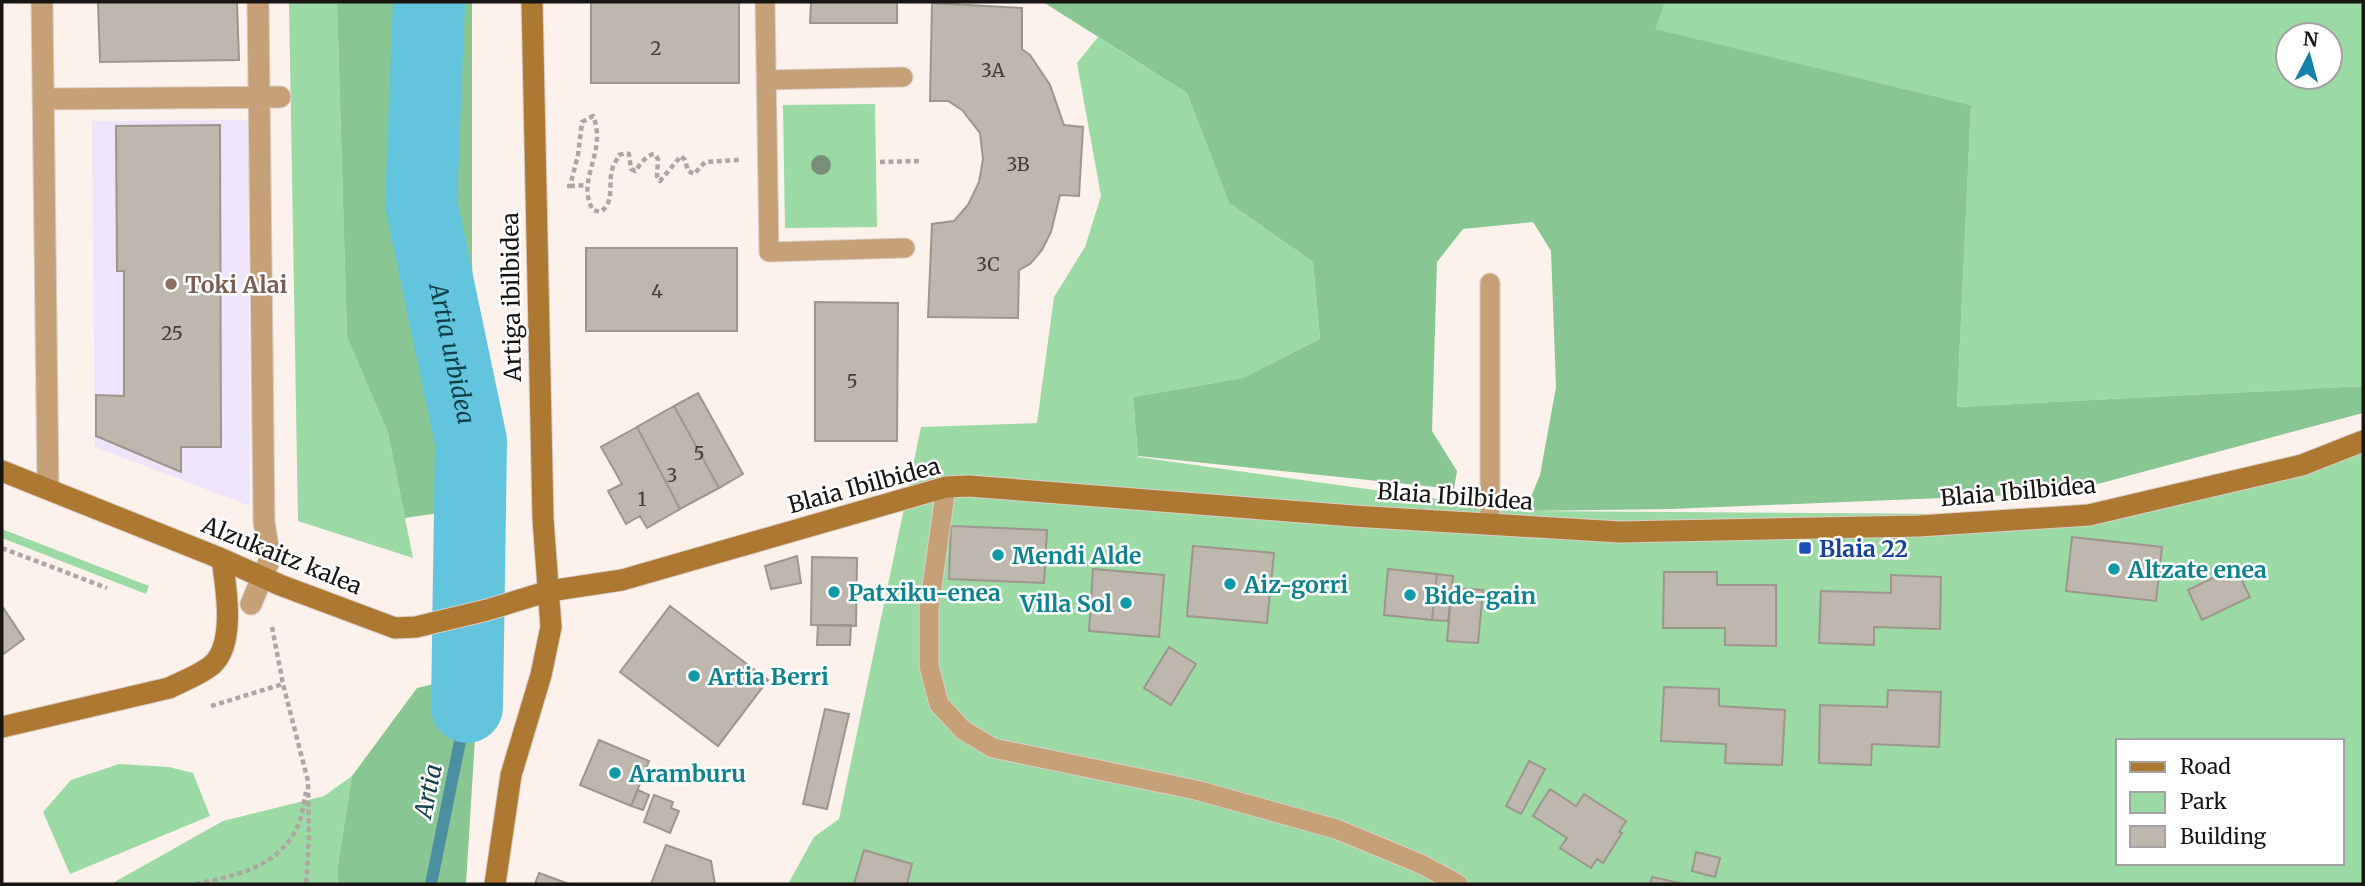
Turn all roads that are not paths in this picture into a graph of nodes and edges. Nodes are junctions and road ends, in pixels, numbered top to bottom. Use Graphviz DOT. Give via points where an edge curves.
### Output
graph roads {
  1 [pos="42,2"];
  2 [pos="258,2"];
  3 [pos="531,2"];
  4 [pos="765,2"];
  5 [pos="903,77"];
  6 [pos="766,80"];
  7 [pos="269,97"];
  8 [pos="43,99"];
  9 [pos="905,248"];
  10 [pos="1490,282"];
  11 [pos="2363,441"];
  12 [pos="2,471"];
  13 [pos="946,487"];
  14 [pos="48,488"];
  15 [pos="1490,525"];
  16 [pos="222,559"];
  17 [pos="263,578"];
  18 [pos="549,592"];
  19 [pos="251,604"];
  20 [pos="2,727"];
  21 [pos="495,884"];
  22 [pos="1458,884"];
  1 -- 8 [label="street"];
  2 -- 7 [label="street"];
  3 -- 18 [label="street, Artiga ibilbidea" via="542,519"];
  4 -- 6 [label="lane"];
  5 -- 6 [label="lane"];
  6 -- 9 [label="lane" via="769,252"];
  7 -- 8 [label="street"];
  7 -- 17 [label="street" via="264,522 270,559"];
  8 -- 14 [label="street"];
  10 -- 15 [label="lane"];
  11 -- 15 [label="street, Blaia Ibilbidea" via="2302,465 2089,515 1919,526 1620,532"];
  12 -- 14 [label="street, Alzukaitz kalea"];
  13 -- 15 [label="street, Blaia Ibilbidea"];
  13 -- 18 [label="street, Blaia Ibilbidea" via="622,580"];
  13 -- 22 [label="lane" via="929,608 929,666 939,704 963,730 993,748 1196,790 1336,829"];
  14 -- 16 [label="street, Alzukaitz kalea"];
  16 -- 17 [label="street, Alzukaitz kalea"];
  16 -- 20 [label="street" via="228,605 225,641 214,663 169,688"];
  17 -- 18 [label="street, Alzukaitz kalea" via="395,628 416,627"];
  17 -- 19 [label="street"];
  18 -- 21 [label="street, Artiga ibilbidea" via="551,627 511,775"];
}
